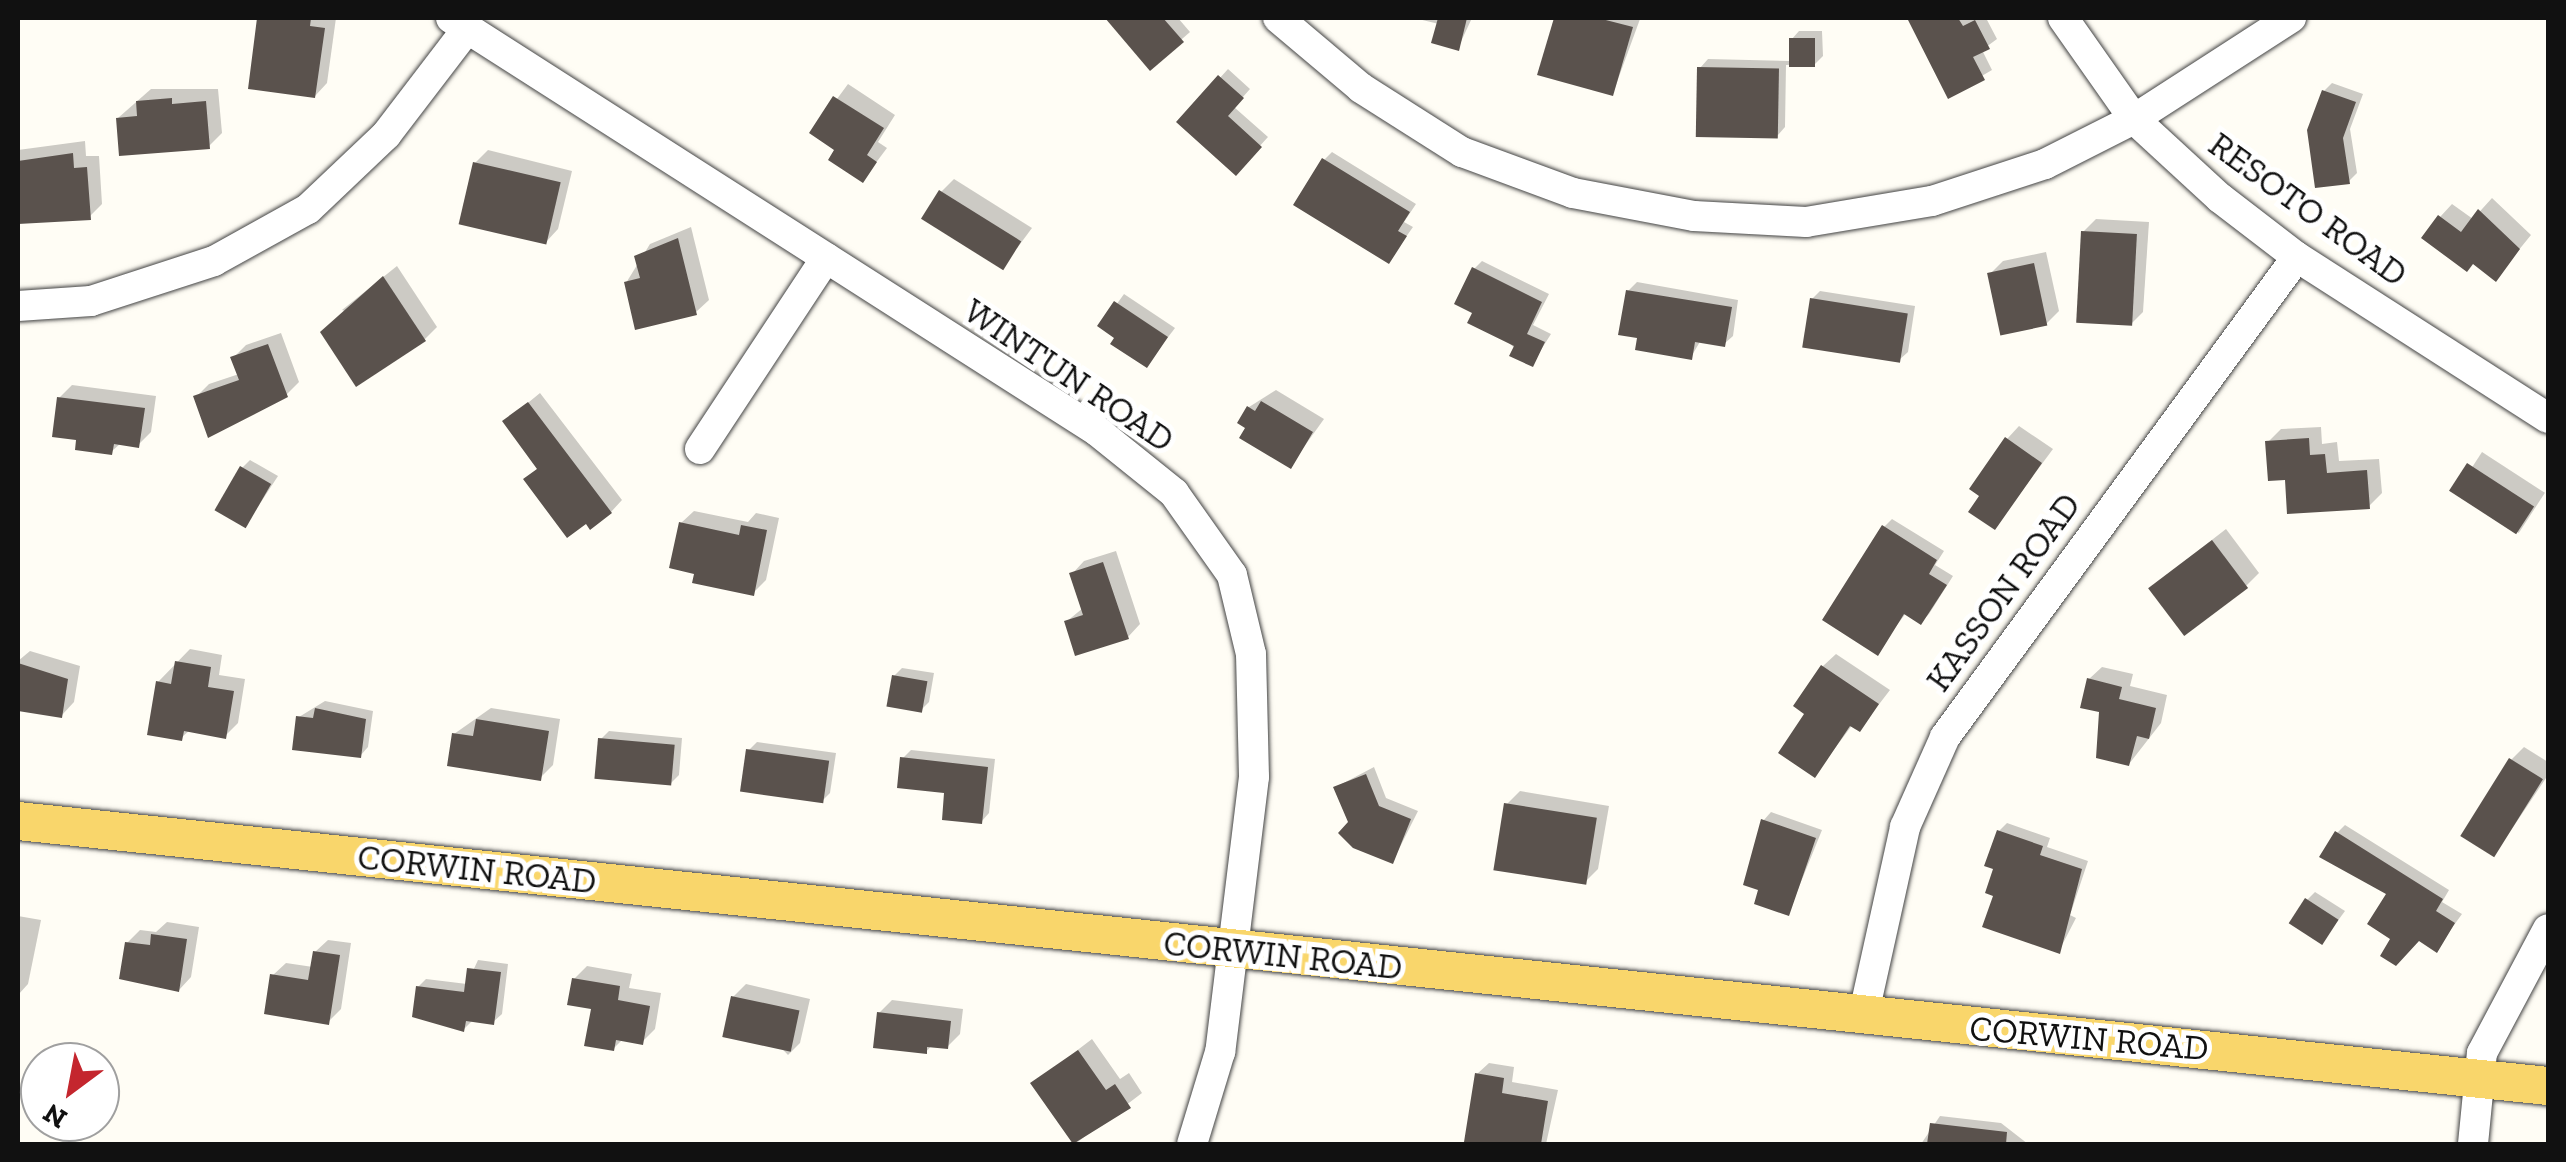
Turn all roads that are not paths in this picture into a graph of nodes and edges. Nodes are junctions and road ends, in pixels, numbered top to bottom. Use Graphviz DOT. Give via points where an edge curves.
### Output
graph roads {
  1 [pos="1278,18"];
  2 [pos="2063,18"];
  3 [pos="2291,18"];
  4 [pos="459,23"];
  5 [pos="2134,120"];
  6 [pos="2297,256"];
  7 [pos="826,258"];
  8 [pos="18,306"];
  9 [pos="2548,418"];
  10 [pos="700,449"];
  11 [pos="18,821"];
  12 [pos="2548,929"];
  13 [pos="1236,950"];
  14 [pos="1864,1017"];
  15 [pos="2480,1077"];
  16 [pos="2548,1086"];
  17 [pos="1192,1144"];
  18 [pos="2473,1144"];
  1 -- 5 [label="street" via="1361,88 1462,152 1573,193 1694,216 1806,222 1932,201 2046,164"];
  2 -- 5 [label="street, RESOTO ROAD"];
  3 -- 5 [label="street"];
  4 -- 7 [label="street, WINTUN ROAD"];
  4 -- 8 [label="street" via="386,135 308,208 214,261 91,301"];
  5 -- 6 [label="street, RESOTO ROAD"];
  6 -- 9 [label="street, RESOTO ROAD"];
  6 -- 14 [label="street, KASSON ROAD" via="1945,737 1905,828"];
  7 -- 10 [label="street"];
  7 -- 13 [label="street, WINTUN ROAD" via="1096,431 1174,493 1232,575 1251,654 1254,777"];
  11 -- 13 [label="main road, CORWIN ROAD"];
  12 -- 15 [label="street" via="2498,1013"];
  13 -- 14 [label="main road, CORWIN ROAD"];
  13 -- 17 [label="street, WINTUN ROAD" via="1212,1093"];
  14 -- 15 [label="main road, CORWIN ROAD"];
  15 -- 16 [label="main road, CORWIN ROAD"];
  15 -- 18 [label="street"];
}
